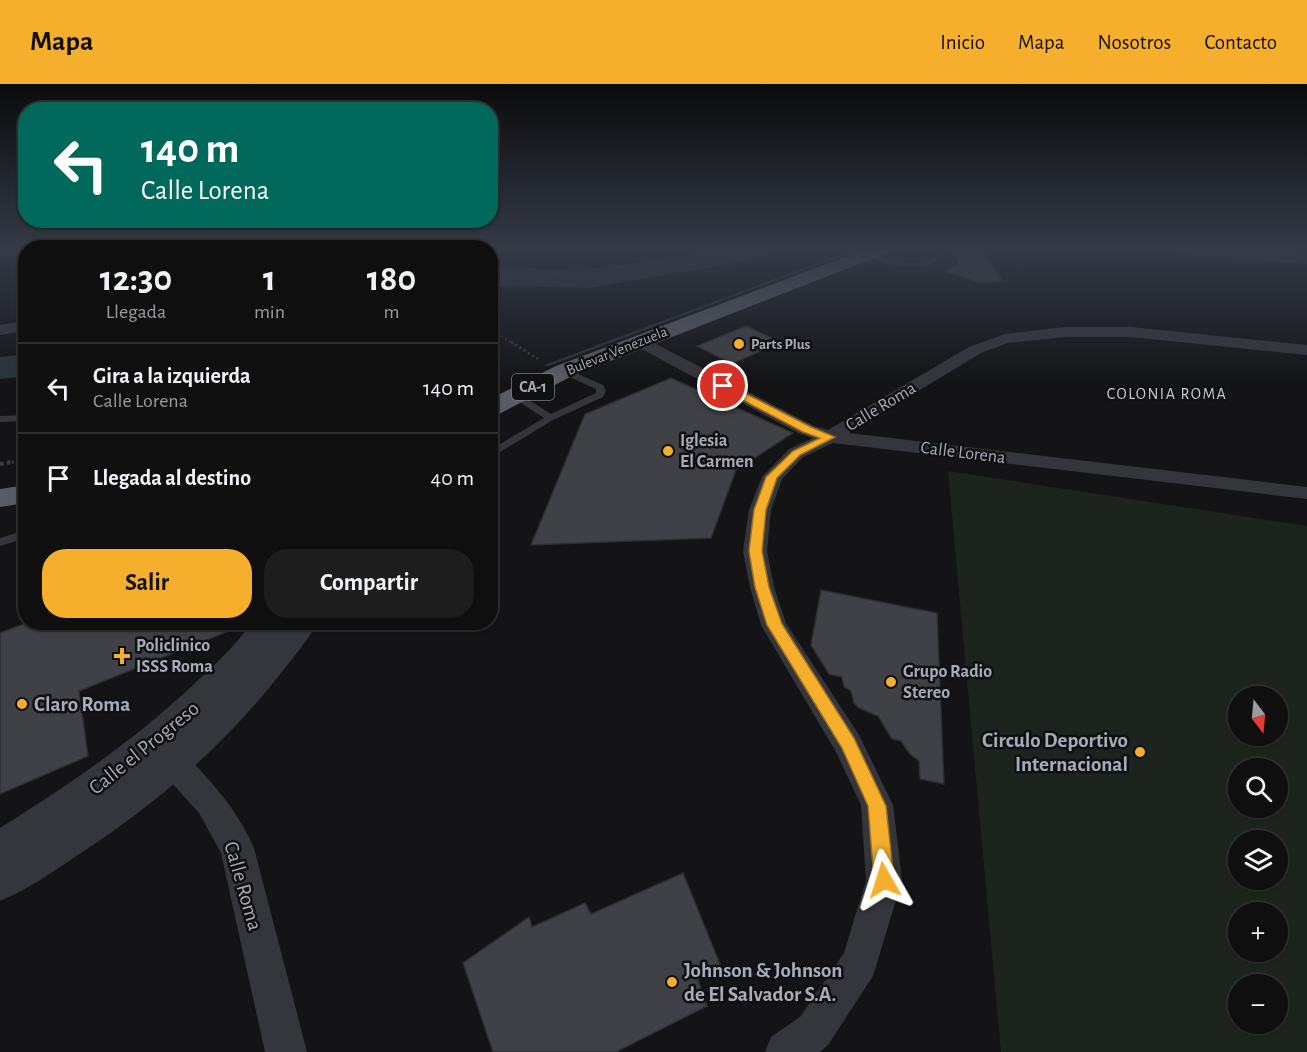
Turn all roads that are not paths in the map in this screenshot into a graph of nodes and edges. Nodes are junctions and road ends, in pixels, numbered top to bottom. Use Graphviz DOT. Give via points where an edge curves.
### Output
graph roads {
  1 [pos="752,294"];
  2 [pos="759,294"];
  3 [pos="18,328"];
  4 [pos="0,330"];
  5 [pos="640,342"];
  6 [pos="1307,350"];
  7 [pos="556,368"];
  8 [pos="498,384"];
  9 [pos="516,396"];
  10 [pos="498,405"];
  11 [pos="18,418"];
  12 [pos="550,418"];
  13 [pos="0,419"];
  14 [pos="830,437"];
  15 [pos="498,450"];
  16 [pos="1307,493"];
  17 [pos="18,495"];
  18 [pos="0,498"];
  19 [pos="18,512"];
  20 [pos="0,514"];
  21 [pos="18,536"];
  22 [pos="0,542"];
  23 [pos="288,630"];
  24 [pos="271,640"];
  25 [pos="164,753"];
  26 [pos="0,852"];
  27 [pos="0,879"];
  28 [pos="286,1052"];
  29 [pos="786,1052"];
  1 -- 7 [label="highway, Bulevar Venezuela / CA-1"];
  2 -- 5 [label="highway, Bulevar Venezuela / CA-1"];
  3 -- 4 [label="street"];
  5 -- 7 [label="highway, Bulevar Venezuela / CA-1"];
  5 -- 14 [label="street, Calle Lorena" via="807,430"];
  6 -- 14 [label="street, Calle Roma" via="1131,332 1065,332 1005,339 975,350"];
  7 -- 8 [label="highway, Bulevar Venezuela / CA-1"];
  7 -- 9 [label="highway, Bulevar Venezuela / CA-1"];
  7 -- 12 [label="lane" via="602,391"];
  9 -- 10 [label="highway, Bulevar Venezuela / CA-1"];
  9 -- 12 [label="lane"];
  11 -- 13 [label="lane"];
  12 -- 15 [label="lane"];
  14 -- 16 [label="street, Calle Lorena"];
  14 -- 29 [label="street, Calle Roma" via="796,453 772,477 760,510 755,551 774,625 848,744 877,806 884,880 860,963 814,1031"];
  17 -- 18 [label="highway"];
  19 -- 20 [label="highway"];
  21 -- 22 [label="lane"];
  23 -- 24 [label="street, Calle el Progreso"];
  24 -- 25 [label="street, Calle el Progreso" via="214,724"];
  25 -- 26 [label="street, Calle el Progreso"];
  25 -- 27 [label="street, Calle el Progreso" via="105,813"];
  25 -- 28 [label="street, Calle Roma" via="210,802 237,848"];
}
